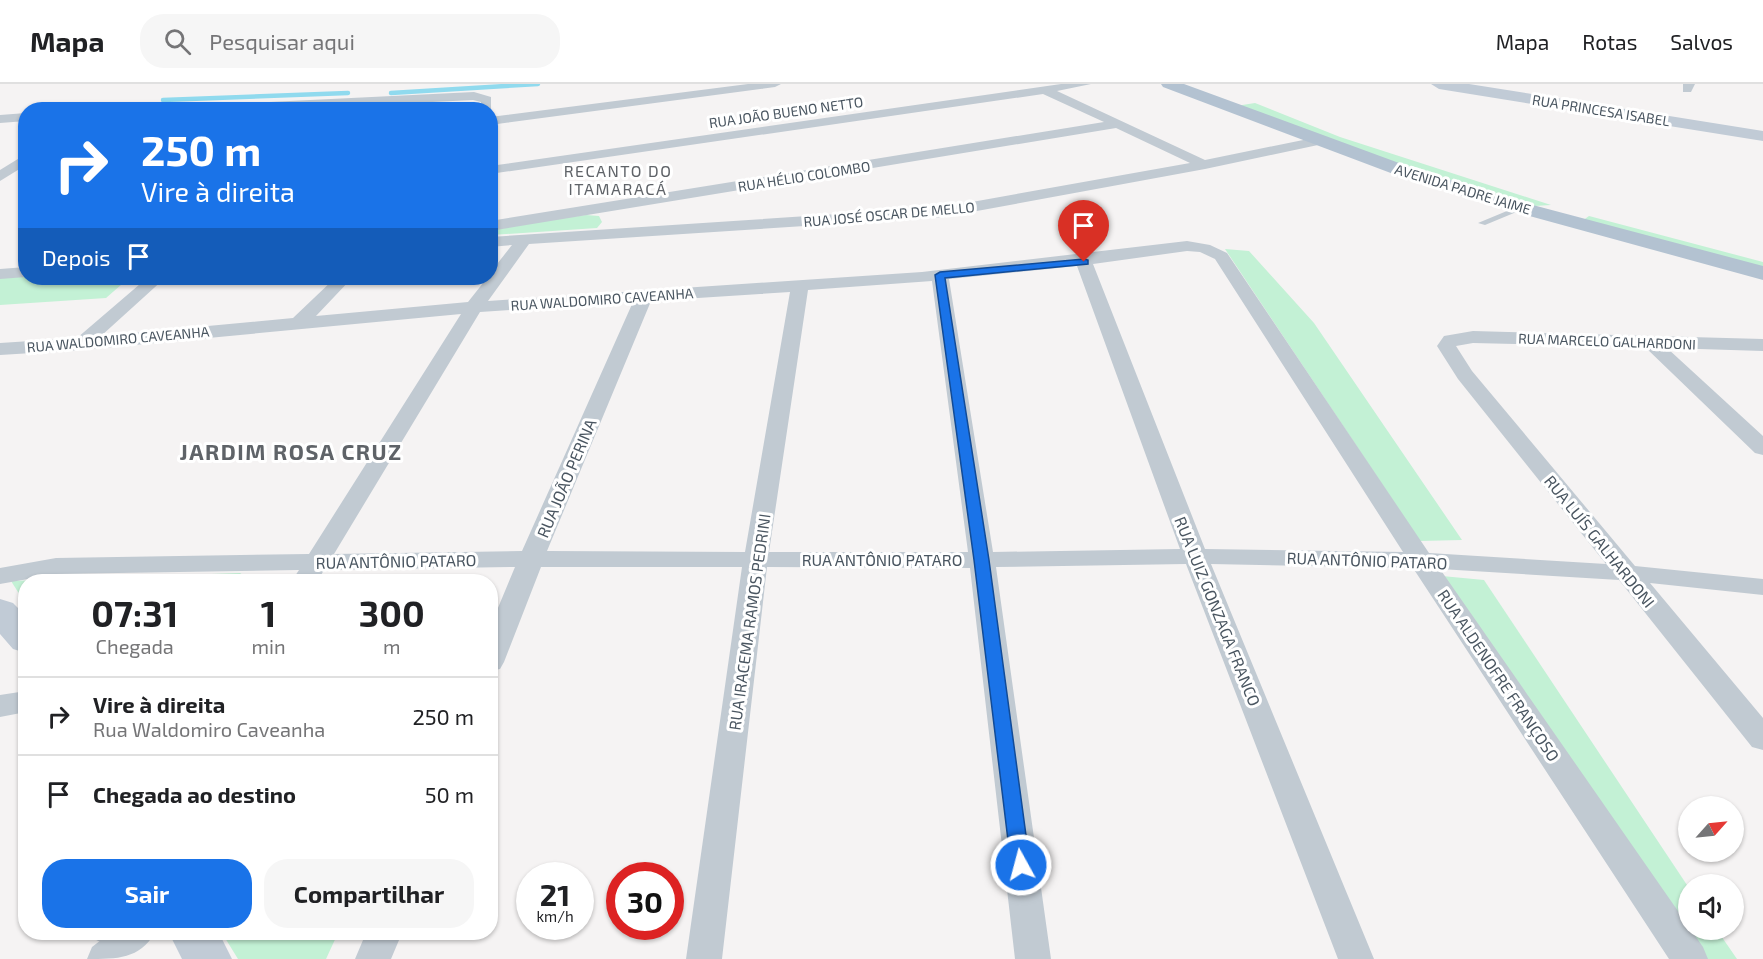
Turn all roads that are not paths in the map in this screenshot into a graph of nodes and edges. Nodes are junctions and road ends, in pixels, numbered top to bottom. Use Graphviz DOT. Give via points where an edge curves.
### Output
graph roads {
  1 [pos="775,84"];
  2 [pos="1085,84"];
  3 [pos="1169,84"];
  4 [pos="1217,84"];
  5 [pos="1439,84"];
  6 [pos="368,88"];
  7 [pos="1045,90"];
  8 [pos="359,102"];
  9 [pos="404,102"];
  10 [pos="488,102"];
  11 [pos="1263,102"];
  12 [pos="1228,106"];
  13 [pos="18,118"];
  14 [pos="0,119"];
  15 [pos="498,120"];
  16 [pos="1116,124"];
  17 [pos="1763,136"];
  18 [pos="1318,141"];
  19 [pos="18,164"];
  20 [pos="1205,165"];
  21 [pos="498,169"];
  22 [pos="0,177"];
  23 [pos="611,207"];
  24 [pos="1522,208"];
  25 [pos="1586,208"];
  26 [pos="1565,219"];
  27 [pos="1482,223"];
  28 [pos="498,225"];
  29 [pos="627,233"];
  30 [pos="525,239"];
  31 [pos="498,241"];
  32 [pos="1204,248"];
  33 [pos="1763,255"];
  34 [pos="1084,262"];
  35 [pos="18,273"];
  36 [pos="1763,273"];
  37 [pos="0,274"];
  38 [pos="498,275"];
  39 [pos="940,275"];
  40 [pos="149,285"];
  41 [pos="337,285"];
  42 [pos="490,285"];
  43 [pos="800,285"];
  44 [pos="644,296"];
  45 [pos="474,307"];
  46 [pos="298,324"];
  47 [pos="1451,340"];
  48 [pos="1650,342"];
  49 [pos="81,344"];
  50 [pos="1763,345"];
  51 [pos="0,349"];
  52 [pos="1763,448"];
  53 [pos="1195,556"];
  54 [pos="756,558"];
  55 [pos="531,559"];
  56 [pos="982,560"];
  57 [pos="1421,560"];
  58 [pos="311,572"];
  59 [pos="1627,573"];
  60 [pos="0,576"];
  61 [pos="1763,587"];
  62 [pos="0,611"];
  63 [pos="18,631"];
  64 [pos="498,642"];
  65 [pos="18,702"];
  66 [pos="0,706"];
  67 [pos="1763,739"];
  68 [pos="198,940"];
  69 [pos="381,940"];
  70 [pos="207,959"];
  71 [pos="373,959"];
  72 [pos="704,959"];
  73 [pos="1033,959"];
  74 [pos="1356,959"];
  75 [pos="1690,959"];
  1 -- 15 [label="street"];
  2 -- 7 [label="street, RUA JOÃO BUENO NETTO"];
  3 -- 12 [label="main road, AVENIDA PADRE JAIME"];
  4 -- 11 [label="main road, AVENIDA PADRE JAIME"];
  5 -- 17 [label="street, RUA PRINCESA ISABEL"];
  6 -- 8 [label="street"];
  7 -- 16 [label="street"];
  7 -- 21 [label="street, RUA JOÃO BUENO NETTO"];
  9 -- 10 [label="street" via="482,97"];
  11 -- 12 [label="main road"];
  11 -- 25 [label="main road, AVENIDA PADRE JAIME" via="1443,167"];
  12 -- 18 [label="main road, AVENIDA PADRE JAIME"];
  13 -- 14 [label="street"];
  16 -- 20 [label="street"];
  16 -- 23 [label="street, RUA HÉLIO COLOMBO"];
  18 -- 20 [label="street, RUA JOSÉ OSCAR DE MELLO"];
  18 -- 24 [label="main road, AVENIDA PADRE JAIME"];
  19 -- 22 [label="street"];
  20 -- 29 [label="street, RUA JOSÉ OSCAR DE MELLO" via="944,212"];
  23 -- 28 [label="street, RUA HÉLIO COLOMBO"];
  23 -- 29 [label="street"];
  24 -- 26 [label="main road, AVENIDA PADRE JAIME"];
  24 -- 27 [label="lane"];
  25 -- 26 [label="main road" via="1581,215"];
  25 -- 33 [label="main road, AVENIDA PADRE JAIME"];
  26 -- 36 [label="main road, AVENIDA PADRE JAIME"];
  29 -- 30 [label="street, RUA JOSÉ OSCAR DE MELLO"];
  30 -- 31 [label="street, RUA JOSÉ OSCAR DE MELLO"];
  30 -- 38 [label="street"];
  32 -- 34 [label="street, RUA WALDOMIRO CAVEANHA" via="1187,246"];
  32 -- 57 [label="street, RUA ALDENOFRE FRANÇOSO" via="1221,256"];
  34 -- 39 [label="street, RUA WALDOMIRO CAVEANHA"];
  34 -- 53 [label="street, RUA LUIZ GONZAGA FRANCO"];
  35 -- 37 [label="street"];
  39 -- 43 [label="street, RUA WALDOMIRO CAVEANHA"];
  39 -- 56 [label="street"];
  40 -- 49 [label="street"];
  41 -- 46 [label="street"];
  42 -- 45 [label="street"];
  43 -- 44 [label="street, RUA WALDOMIRO CAVEANHA"];
  43 -- 54 [label="street, RUA IRACEMA RAMOS PEDRINI"];
  44 -- 45 [label="street, RUA WALDOMIRO CAVEANHA"];
  44 -- 55 [label="street, RUA JOÃO PERINA"];
  45 -- 46 [label="street, RUA WALDOMIRO CAVEANHA"];
  45 -- 58 [label="street"];
  46 -- 49 [label="street, RUA WALDOMIRO CAVEANHA"];
  47 -- 48 [label="street, RUA MARCELO GALHARDONI" via="1473,337"];
  47 -- 59 [label="street, RUA LUÍS GALHARDONI" via="1446,346 1465,375"];
  48 -- 50 [label="street, RUA MARCELO GALHARDONI"];
  48 -- 52 [label="street"];
  49 -- 51 [label="street, RUA WALDOMIRO CAVEANHA"];
  53 -- 56 [label="street, RUA ANTÔNIO PATARO"];
  53 -- 57 [label="street, RUA ANTÔNIO PATARO"];
  53 -- 74 [label="street, RUA LUIZ GONZAGA FRANCO"];
  54 -- 55 [label="street, RUA ANTÔNIO PATARO"];
  54 -- 56 [label="street, RUA ANTÔNIO PATARO"];
  54 -- 72 [label="street, RUA IRACEMA RAMOS PEDRINI"];
  55 -- 58 [label="street, RUA ANTÔNIO PATARO"];
  55 -- 64 [label="street, RUA JOÃO PERINA"];
  56 -- 73 [label="street"];
  57 -- 59 [label="street, RUA ANTÔNIO PATARO"];
  57 -- 75 [label="street, RUA ALDENOFRE FRANÇOSO"];
  58 -- 60 [label="street, RUA ANTÔNIO PATARO" via="56,566"];
  59 -- 61 [label="street, RUA ANTÔNIO PATARO"];
  59 -- 67 [label="street, RUA LUÍS GALHARDONI"];
  62 -- 63 [label="street"];
  65 -- 66 [label="street"];
  68 -- 70 [label="street"];
  69 -- 71 [label="street"];
}
